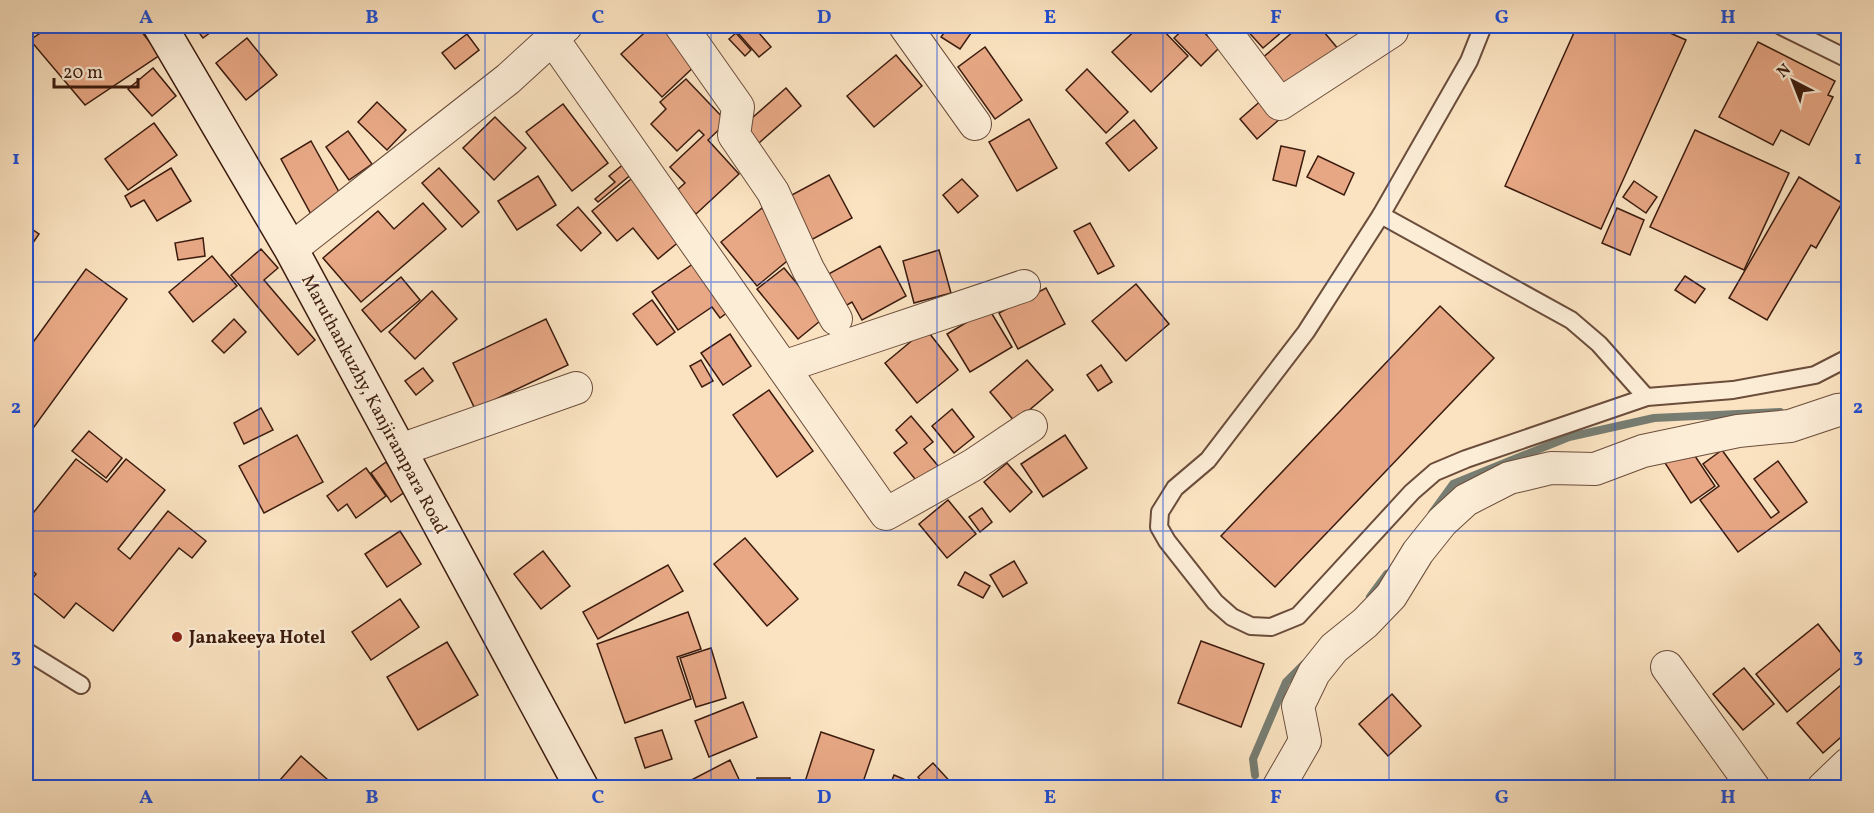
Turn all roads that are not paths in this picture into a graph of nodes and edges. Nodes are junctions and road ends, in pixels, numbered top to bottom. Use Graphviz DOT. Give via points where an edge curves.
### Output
graph roads {
  1 [pos="160,26"];
  2 [pos="681,26"];
  3 [pos="905,26"];
  4 [pos="1221,26"];
  5 [pos="1483,26"];
  6 [pos="1782,26"];
  7 [pos="1392,31"];
  8 [pos="559,32"];
  9 [pos="1848,59"];
  10 [pos="975,124"];
  11 [pos="1381,215"];
  12 [pos="291,249"];
  13 [pos="1024,286"];
  14 [pos="836,319"];
  15 [pos="1848,358"];
  16 [pos="783,367"];
  17 [pos="576,388"];
  18 [pos="1646,397"];
  19 [pos="1848,409"];
  20 [pos="1031,426"];
  21 [pos="400,450"];
  22 [pos="26,651"];
  23 [pos="1667,667"];
  24 [pos="81,685"];
  25 [pos="1848,764"];
  26 [pos="582,788"];
  27 [pos="1278,788"];
  28 [pos="1754,788"];
  29 [pos="1823,788"];
  1 -- 12 [label="main road, Maruthankuzhy, Kanjirampara Road"];
  2 -- 14 [label="street" via="738,107 734,135 772,192"];
  3 -- 10 [label="street"];
  4 -- 7 [label="street" via="1280,104"];
  5 -- 11 [label="lane" via="1469,61"];
  6 -- 9 [label="lane"];
  8 -- 12 [label="street" via="508,79"];
  8 -- 16 [label="street"];
  11 -- 18 [label="lane" via="1571,320 1599,344"];
  11 -- 18 [label="lane" via="1306,332 1208,460 1175,488 1160,512 1159,527 1167,541 1215,602 1232,617 1251,626 1271,627 1298,616 1435,472"];
  12 -- 21 [label="main road, Maruthankuzhy, Kanjirampara Road"];
  13 -- 16 [label="street"];
  15 -- 18 [label="lane" via="1815,375 1733,390"];
  16 -- 20 [label="street" via="886,514 973,465"];
  17 -- 21 [label="street"];
  19 -- 27 [label="street" via="1790,426 1738,431 1643,451 1595,469 1551,468 1509,478 1466,500 1418,552 1391,596 1334,648 1314,673 1298,706 1305,741"];
  21 -- 26 [label="main road, Maruthankuzhy, Kanjirampara Road"];
  22 -- 24 [label="lane"];
  23 -- 28 [label="street"];
  25 -- 29 [label="street"];
}
